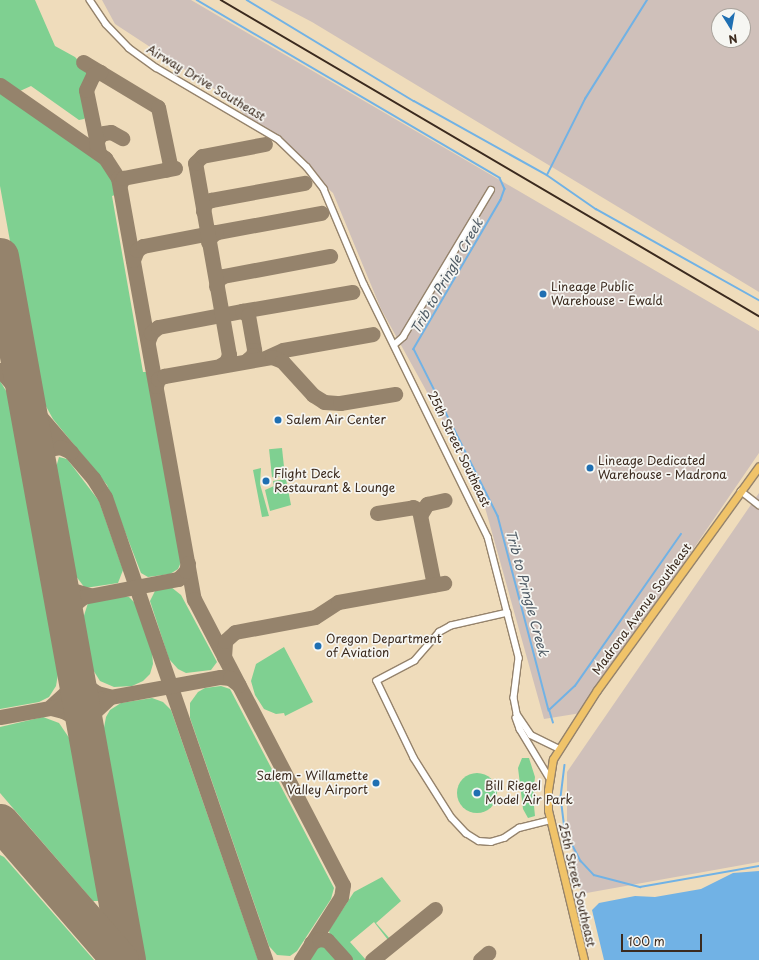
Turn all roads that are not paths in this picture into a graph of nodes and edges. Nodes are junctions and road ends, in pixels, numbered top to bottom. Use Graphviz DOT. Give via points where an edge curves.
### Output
graph roads {
  1 [pos="90,0"];
  2 [pos="301,161"];
  3 [pos="491,190"];
  4 [pos="395,344"];
  5 [pos="759,466"];
  6 [pos="741,491"];
  7 [pos="759,505"];
  8 [pos="508,613"];
  9 [pos="517,714"];
  10 [pos="558,748"];
  11 [pos="550,768"];
  12 [pos="549,777"];
  13 [pos="550,820"];
  14 [pos="584,960"];
  1 -- 2 [label="street, Airway Drive Southeast" via="117,36 143,59 269,133"];
  2 -- 4 [label="street, 25th Street Southeast" via="330,201 364,284"];
  3 -- 4 [label="street" via="404,337"];
  4 -- 8 [label="street, 25th Street Southeast" via="488,537"];
  5 -- 6 [label="main road, Madrona Avenue Southeast"];
  6 -- 7 [label="street"];
  6 -- 10 [label="main road, Madrona Avenue Southeast"];
  8 -- 9 [label="street, 25th Street Southeast" via="519,658 514,698"];
  8 -- 13 [label="street" via="451,626 440,632 415,661 377,681 414,758 452,818 466,833 479,841 491,842 504,838 519,828"];
  9 -- 10 [label="street, 25th Street Southeast" via="531,735"];
  9 -- 12 [label="street" via="518,726"];
  10 -- 11 [label="main road, Madrona Avenue Southeast"];
  11 -- 12 [label="main road, 25th Street Southeast"];
  12 -- 13 [label="main road, 25th Street Southeast"];
  13 -- 14 [label="main road, 25th Street Southeast"];
}
